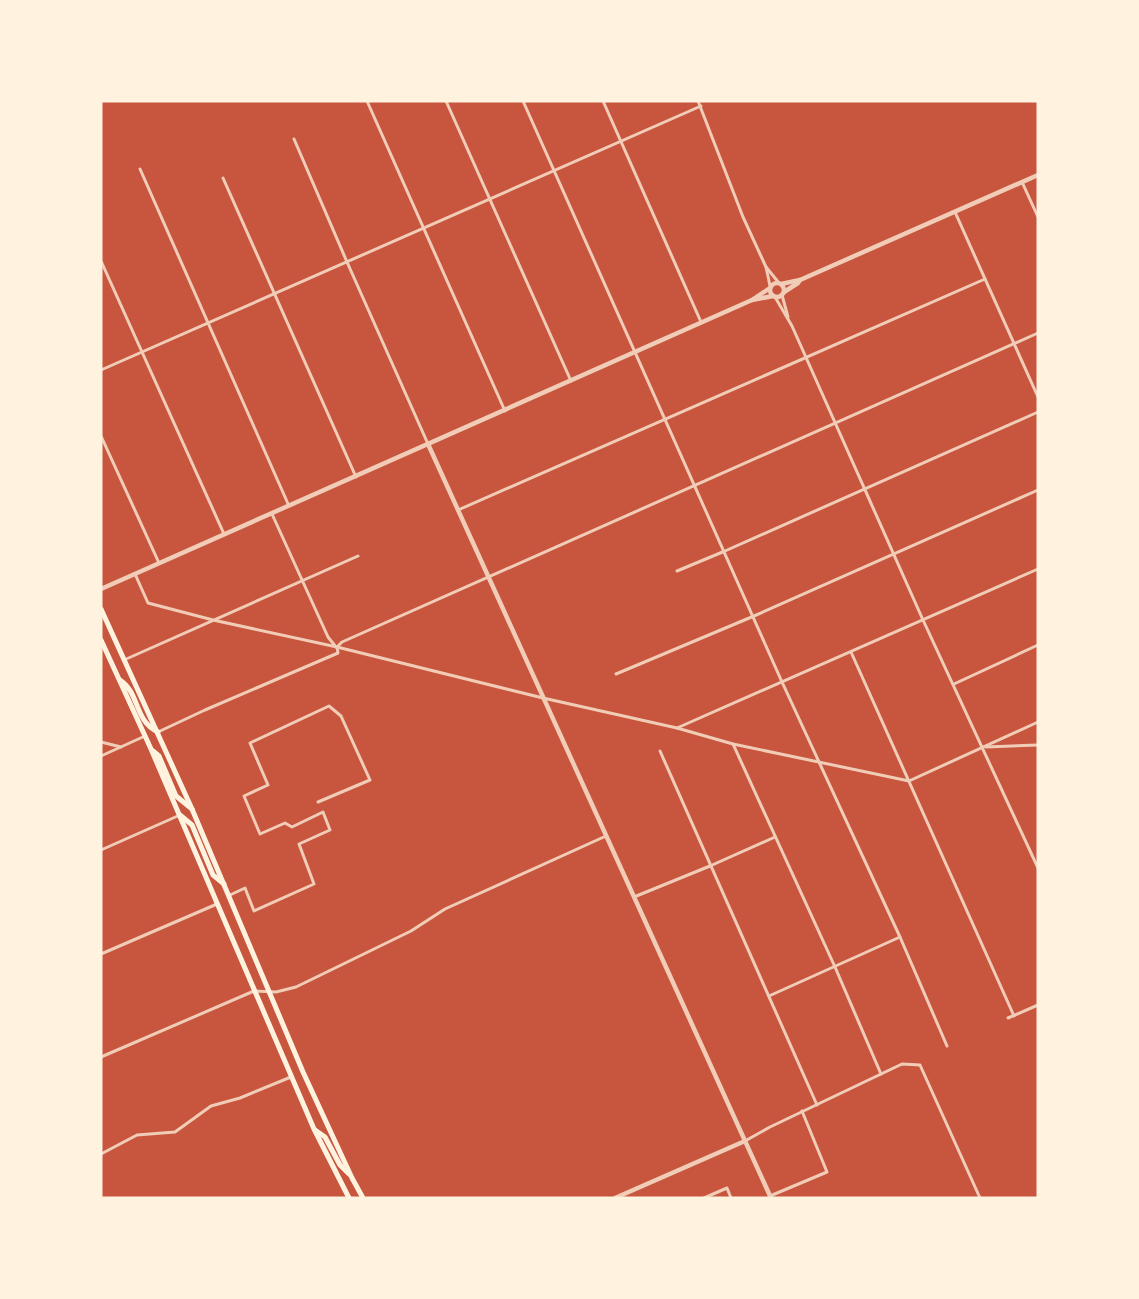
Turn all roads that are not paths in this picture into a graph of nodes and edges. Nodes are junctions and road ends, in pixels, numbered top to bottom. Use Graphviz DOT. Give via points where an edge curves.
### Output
graph roads {
  1 [pos="367,101"];
  2 [pos="446,101"];
  3 [pos="523,101"];
  4 [pos="603,101"];
  5 [pos="698,101"];
  6 [pos="700,106"];
  7 [pos="294,139"];
  8 [pos="621,141"];
  9 [pos="140,169"];
  10 [pos="554,172"];
  11 [pos="1038,175"];
  12 [pos="223,178"];
  13 [pos="1022,182"];
  14 [pos="489,199"];
  15 [pos="955,212"];
  16 [pos="1038,217"];
  17 [pos="425,228"];
  18 [pos="101,261"];
  19 [pos="346,262"];
  20 [pos="766,267"];
  21 [pos="985,278"];
  22 [pos="800,280"];
  23 [pos="780,283"];
  24 [pos="770,287"];
  25 [pos="783,293"];
  26 [pos="274,295"];
  27 [pos="774,297"];
  28 [pos="752,300"];
  29 [pos="788,317"];
  30 [pos="702,323"];
  31 [pos="208,324"];
  32 [pos="1038,334"];
  33 [pos="1014,344"];
  34 [pos="142,352"];
  35 [pos="635,354"];
  36 [pos="806,357"];
  37 [pos="101,370"];
  38 [pos="572,381"];
  39 [pos="1038,397"];
  40 [pos="505,411"];
  41 [pos="1038,412"];
  42 [pos="665,419"];
  43 [pos="836,423"];
  44 [pos="101,436"];
  45 [pos="428,444"];
  46 [pos="356,477"];
  47 [pos="694,486"];
  48 [pos="865,488"];
  49 [pos="1038,490"];
  50 [pos="289,506"];
  51 [pos="458,510"];
  52 [pos="272,514"];
  53 [pos="224,535"];
  54 [pos="725,551"];
  55 [pos="894,554"];
  56 [pos="358,556"];
  57 [pos="159,563"];
  58 [pos="1038,569"];
  59 [pos="677,571"];
  60 [pos="135,574"];
  61 [pos="488,577"];
  62 [pos="301,580"];
  63 [pos="101,588"];
  64 [pos="101,609"];
  65 [pos="754,616"];
  66 [pos="213,620"];
  67 [pos="923,620"];
  68 [pos="101,640"];
  69 [pos="1038,646"];
  70 [pos="337,647"];
  71 [pos="850,652"];
  72 [pos="124,660"];
  73 [pos="616,674"];
  74 [pos="120,680"];
  75 [pos="782,682"];
  76 [pos="954,684"];
  77 [pos="543,698"];
  78 [pos="1038,722"];
  79 [pos="677,728"];
  80 [pos="158,732"];
  81 [pos="145,736"];
  82 [pos="101,742"];
  83 [pos="733,744"];
  84 [pos="1038,745"];
  85 [pos="122,747"];
  86 [pos="983,747"];
  87 [pos="151,749"];
  88 [pos="660,751"];
  89 [pos="101,756"];
  90 [pos="820,763"];
  91 [pos="909,781"];
  92 [pos="318,802"];
  93 [pos="192,809"];
  94 [pos="180,815"];
  95 [pos="606,836"];
  96 [pos="775,837"];
  97 [pos="101,850"];
  98 [pos="710,866"];
  99 [pos="1038,868"];
  100 [pos="225,884"];
  101 [pos="230,895"];
  102 [pos="634,898"];
  103 [pos="217,904"];
  104 [pos="900,937"];
  105 [pos="101,954"];
  106 [pos="835,967"];
  107 [pos="254,991"];
  108 [pos="270,993"];
  109 [pos="769,996"];
  110 [pos="1038,1005"];
  111 [pos="1014,1016"];
  112 [pos="1008,1018"];
  113 [pos="947,1046"];
  114 [pos="101,1057"];
  115 [pos="881,1074"];
  116 [pos="291,1077"];
  117 [pos="817,1104"];
  118 [pos="802,1111"];
  119 [pos="314,1129"];
  120 [pos="745,1141"];
  121 [pos="101,1154"];
  122 [pos="352,1178"];
  123 [pos="771,1197"];
  124 [pos="348,1198"];
  125 [pos="363,1198"];
  126 [pos="615,1198"];
  127 [pos="704,1198"];
  128 [pos="732,1198"];
  129 [pos="980,1198"];
  1 -- 17 [label="street"];
  2 -- 14 [label="street"];
  3 -- 10 [label="street"];
  4 -- 8 [label="street"];
  5 -- 6 [label="street"];
  6 -- 8 [label="street"];
  6 -- 20 [label="street"];
  7 -- 19 [label="street"];
  8 -- 10 [label="street"];
  8 -- 30 [label="street"];
  9 -- 31 [label="street"];
  10 -- 14 [label="street"];
  10 -- 35 [label="street"];
  11 -- 13 [label="street"];
  12 -- 26 [label="street"];
  13 -- 15 [label="street"];
  13 -- 16 [label="street"];
  14 -- 17 [label="street"];
  14 -- 38 [label="street"];
  15 -- 21 [label="street"];
  15 -- 22 [label="street"];
  17 -- 19 [label="street"];
  17 -- 40 [label="street"];
  18 -- 34 [label="street"];
  19 -- 26 [label="street"];
  19 -- 45 [label="street"];
  20 -- 23 [label="street"];
  20 -- 24 [label="street"];
  21 -- 33 [label="street"];
  21 -- 36 [label="street"];
  22 -- 23 [label="street"];
  22 -- 25 [label="street"];
  23 -- 24 [label="street"];
  23 -- 25 [label="street"];
  24 -- 27 [label="street"];
  24 -- 28 [label="street"];
  25 -- 27 [label="street"];
  25 -- 29 [label="street"];
  26 -- 31 [label="street"];
  26 -- 46 [label="street"];
  27 -- 28 [label="street"];
  27 -- 29 [label="street"];
  28 -- 30 [label="street"];
  29 -- 36 [label="street"];
  30 -- 35 [label="street"];
  31 -- 34 [label="street"];
  31 -- 50 [label="street"];
  32 -- 33 [label="street"];
  33 -- 39 [label="street"];
  33 -- 43 [label="street"];
  34 -- 37 [label="street"];
  34 -- 53 [label="street"];
  35 -- 38 [label="street"];
  35 -- 42 [label="street"];
  36 -- 42 [label="street"];
  36 -- 43 [label="street"];
  38 -- 40 [label="street"];
  40 -- 45 [label="street"];
  41 -- 48 [label="street"];
  42 -- 47 [label="street"];
  42 -- 51 [label="street"];
  43 -- 47 [label="street"];
  43 -- 48 [label="street"];
  44 -- 57 [label="street"];
  45 -- 46 [label="street"];
  45 -- 51 [label="street"];
  46 -- 50 [label="street"];
  47 -- 54 [label="street"];
  47 -- 61 [label="street"];
  48 -- 54 [label="street"];
  48 -- 55 [label="street"];
  49 -- 55 [label="street"];
  50 -- 52 [label="street"];
  51 -- 61 [label="street"];
  52 -- 53 [label="street"];
  52 -- 62 [label="street"];
  53 -- 57 [label="street"];
  54 -- 59 [label="street"];
  54 -- 65 [label="street"];
  55 -- 65 [label="street"];
  55 -- 67 [label="street"];
  56 -- 62 [label="street"];
  57 -- 60 [label="street"];
  58 -- 67 [label="street"];
  60 -- 63 [label="street"];
  60 -- 66 [label="street" via="148,603"];
  61 -- 70 [label="street"];
  61 -- 77 [label="street"];
  62 -- 66 [label="street"];
  62 -- 70 [label="street" via="328,637"];
  64 -- 72 [label="main road"];
  65 -- 73 [label="street"];
  65 -- 75 [label="street"];
  66 -- 70 [label="street"];
  66 -- 72 [label="street"];
  67 -- 71 [label="street"];
  67 -- 76 [label="street"];
  68 -- 74 [label="main road"];
  69 -- 76 [label="street"];
  70 -- 77 [label="street"];
  70 -- 80 [label="street" via="338,653"];
  71 -- 75 [label="street"];
  71 -- 91 [label="street"];
  72 -- 80 [label="main road"];
  74 -- 80 [label="main road" via="127,685 148,728"];
  74 -- 81 [label="main road"];
  75 -- 79 [label="street"];
  75 -- 90 [label="street"];
  76 -- 86 [label="street"];
  77 -- 79 [label="street"];
  77 -- 95 [label="street"];
  78 -- 86 [label="street"];
  79 -- 83 [label="street"];
  80 -- 93 [label="main road"];
  81 -- 85 [label="street"];
  81 -- 87 [label="main road"];
  82 -- 85 [label="street"];
  83 -- 90 [label="street"];
  83 -- 96 [label="street"];
  84 -- 86 [label="street"];
  85 -- 89 [label="street"];
  86 -- 91 [label="street"];
  86 -- 99 [label="street"];
  87 -- 93 [label="main road" via="159,756 176,796"];
  87 -- 94 [label="main road"];
  88 -- 98 [label="street"];
  90 -- 91 [label="street"];
  90 -- 104 [label="street"];
  91 -- 111 [label="street"];
  92 -- 101 [label="street" via="370,780 341,716 329,706 250,743 268,785 244,796 260,834 285,823 292,827 323,812 330,830 299,844 314,884 254,911 245,888"];
  93 -- 100 [label="main road"];
  94 -- 97 [label="street"];
  94 -- 100 [label="main road" via="192,825 213,876"];
  94 -- 103 [label="main road"];
  95 -- 102 [label="street"];
  95 -- 108 [label="street" via="445,909 411,931 296,987"];
  96 -- 98 [label="street"];
  96 -- 106 [label="street"];
  98 -- 102 [label="street"];
  98 -- 109 [label="street"];
  100 -- 101 [label="main road"];
  101 -- 108 [label="main road"];
  102 -- 120 [label="street"];
  103 -- 105 [label="street"];
  103 -- 107 [label="main road"];
  104 -- 106 [label="street"];
  104 -- 113 [label="street"];
  106 -- 109 [label="street"];
  106 -- 115 [label="street"];
  107 -- 108 [label="street"];
  107 -- 114 [label="street"];
  107 -- 116 [label="main road"];
  108 -- 122 [label="main road"];
  109 -- 117 [label="street"];
  110 -- 111 [label="street"];
  111 -- 112 [label="street"];
  115 -- 117 [label="street"];
  115 -- 129 [label="street" via="902,1064 920,1065 924,1070"];
  116 -- 119 [label="main road"];
  116 -- 121 [label="street" via="211,1106 175,1132 137,1135"];
  117 -- 118 [label="street"];
  118 -- 120 [label="street"];
  118 -- 123 [label="street" via="827,1172"];
  119 -- 122 [label="main road" via="325,1137 340,1165"];
  119 -- 124 [label="main road"];
  120 -- 123 [label="street"];
  120 -- 126 [label="street"];
  122 -- 125 [label="main road"];
  127 -- 128 [label="street" via="727,1188"];
}
